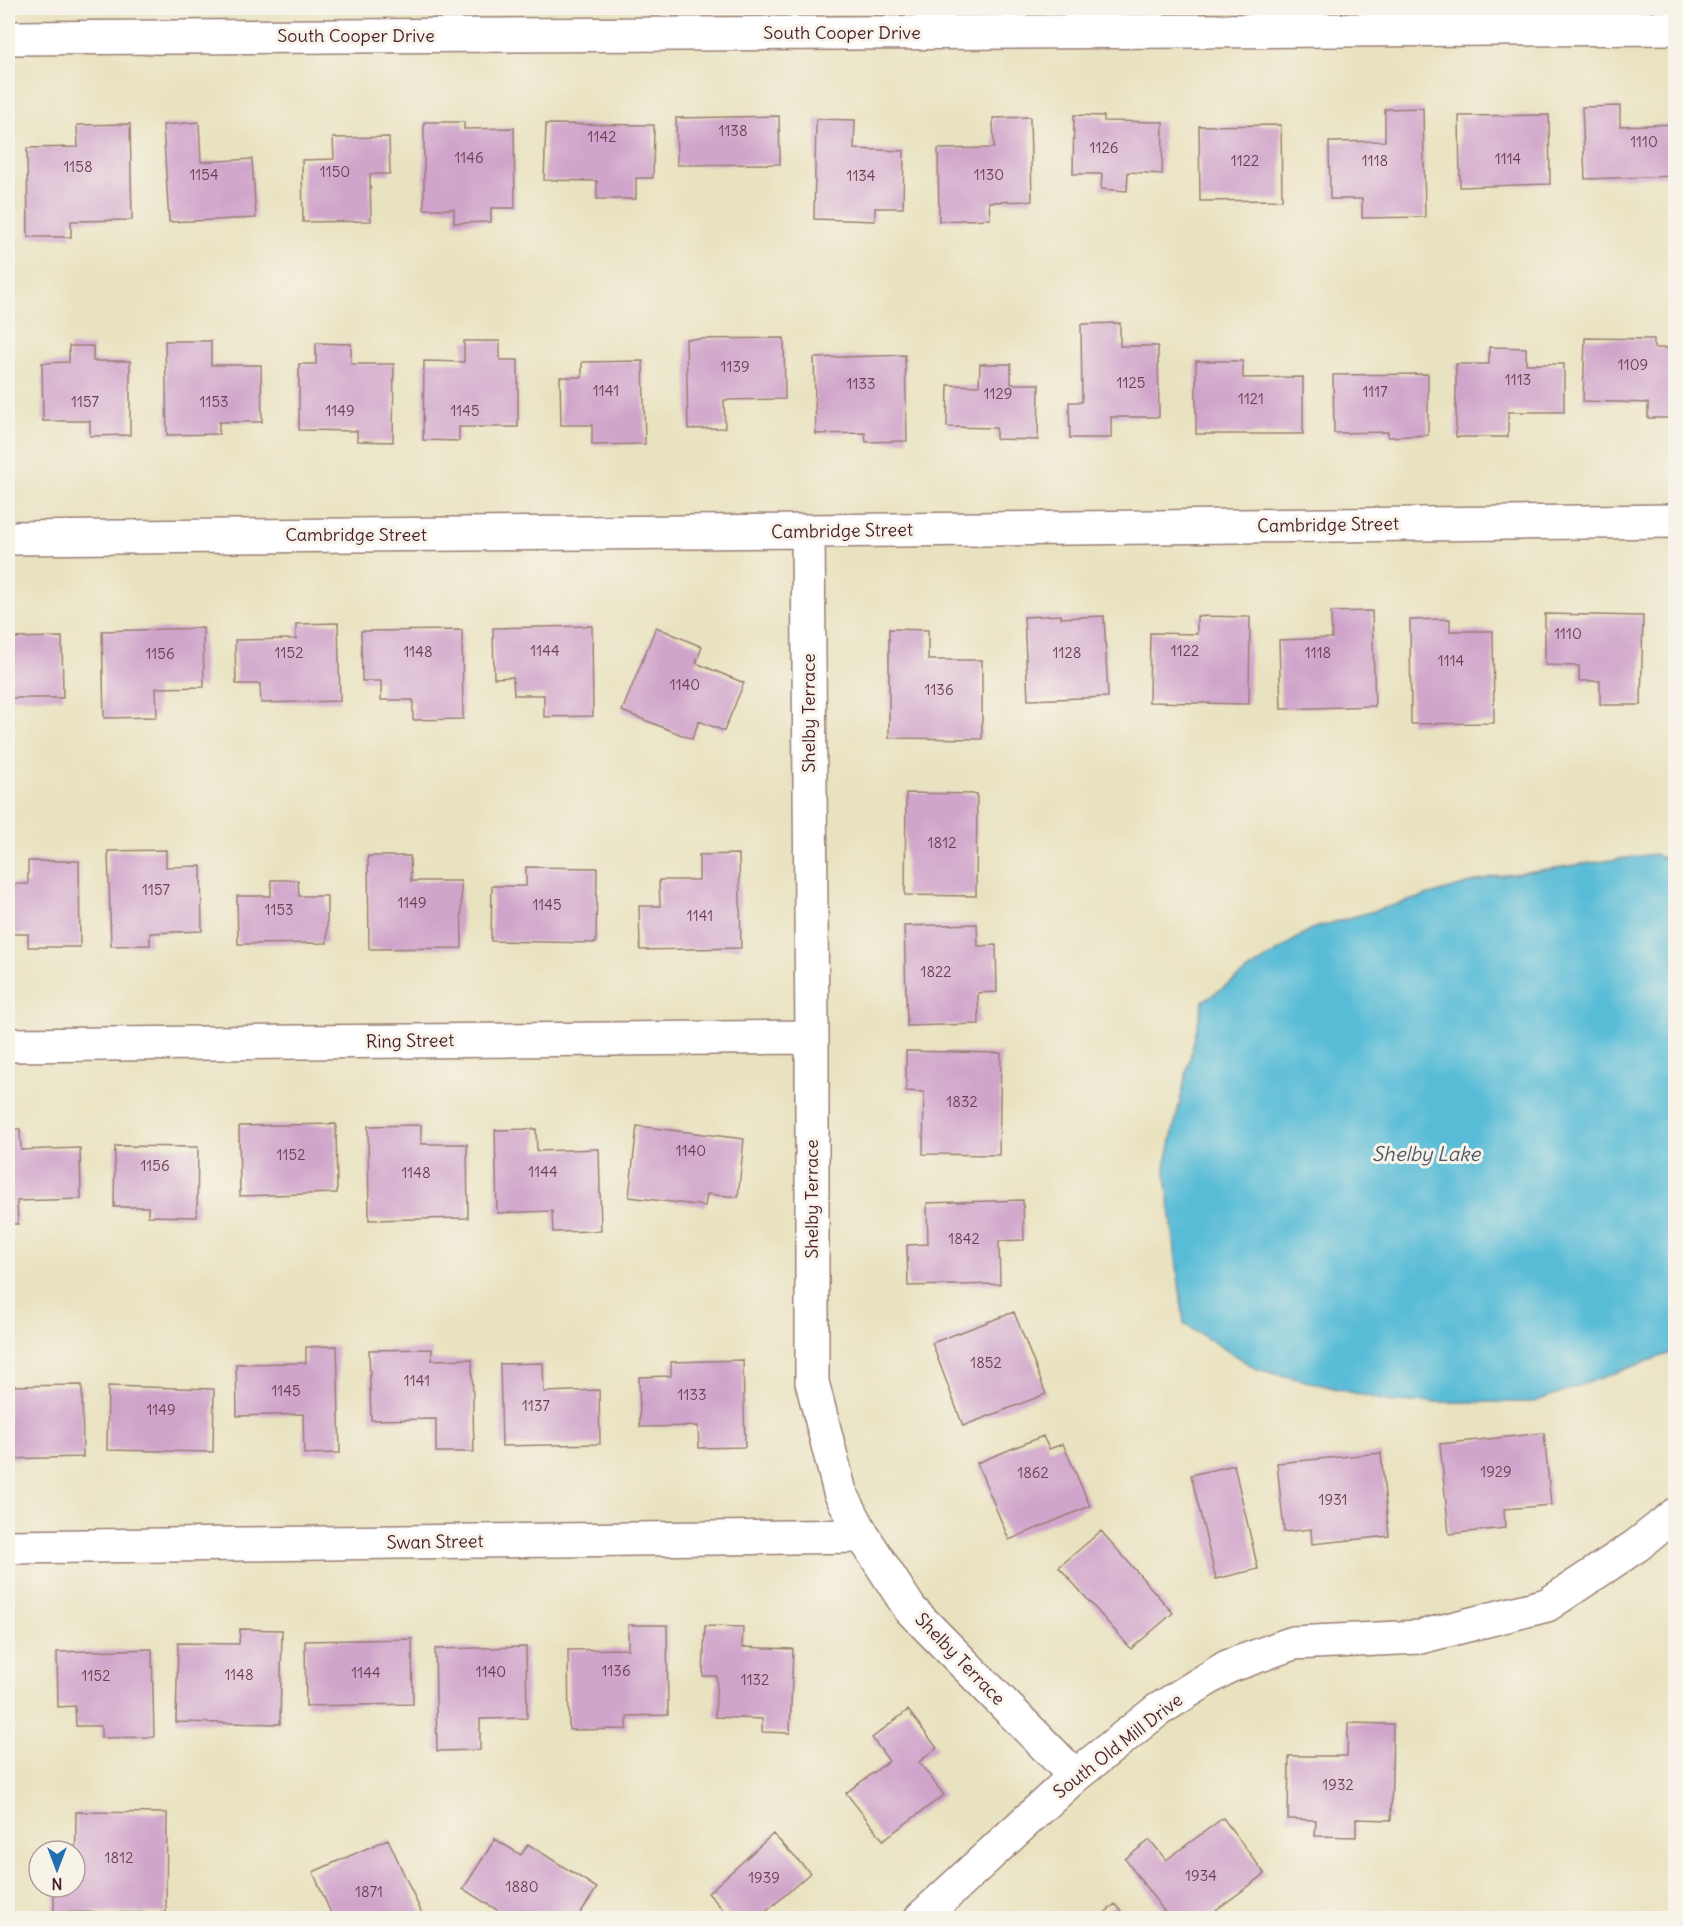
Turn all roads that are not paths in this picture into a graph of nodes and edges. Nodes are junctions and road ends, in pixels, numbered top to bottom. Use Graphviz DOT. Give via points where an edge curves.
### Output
graph roads {
  1 [pos="1676,28"];
  2 [pos="8,38"];
  3 [pos="1676,521"];
  4 [pos="808,531"];
  5 [pos="8,538"];
  6 [pos="812,1037"];
  7 [pos="8,1045"];
  8 [pos="1676,1514"];
  9 [pos="863,1536"];
  10 [pos="8,1547"];
  11 [pos="1075,1776"];
  12 [pos="921,1918"];
  1 -- 2 [label="street, South Cooper Drive"];
  3 -- 4 [label="street, Cambridge Street"];
  4 -- 5 [label="street, Cambridge Street"];
  4 -- 6 [label="street, Shelby Terrace"];
  6 -- 7 [label="street, Ring Street"];
  6 -- 9 [label="street, Shelby Terrace" via="812,1382 840,1492"];
  8 -- 11 [label="street, South Old Mill Drive" via="1636,1546 1547,1605 1420,1637 1293,1643 1227,1668 1158,1710"];
  9 -- 10 [label="street, Swan Street"];
  9 -- 11 [label="street, Shelby Terrace" via="910,1609"];
  11 -- 12 [label="street, South Old Mill Drive"];
}
